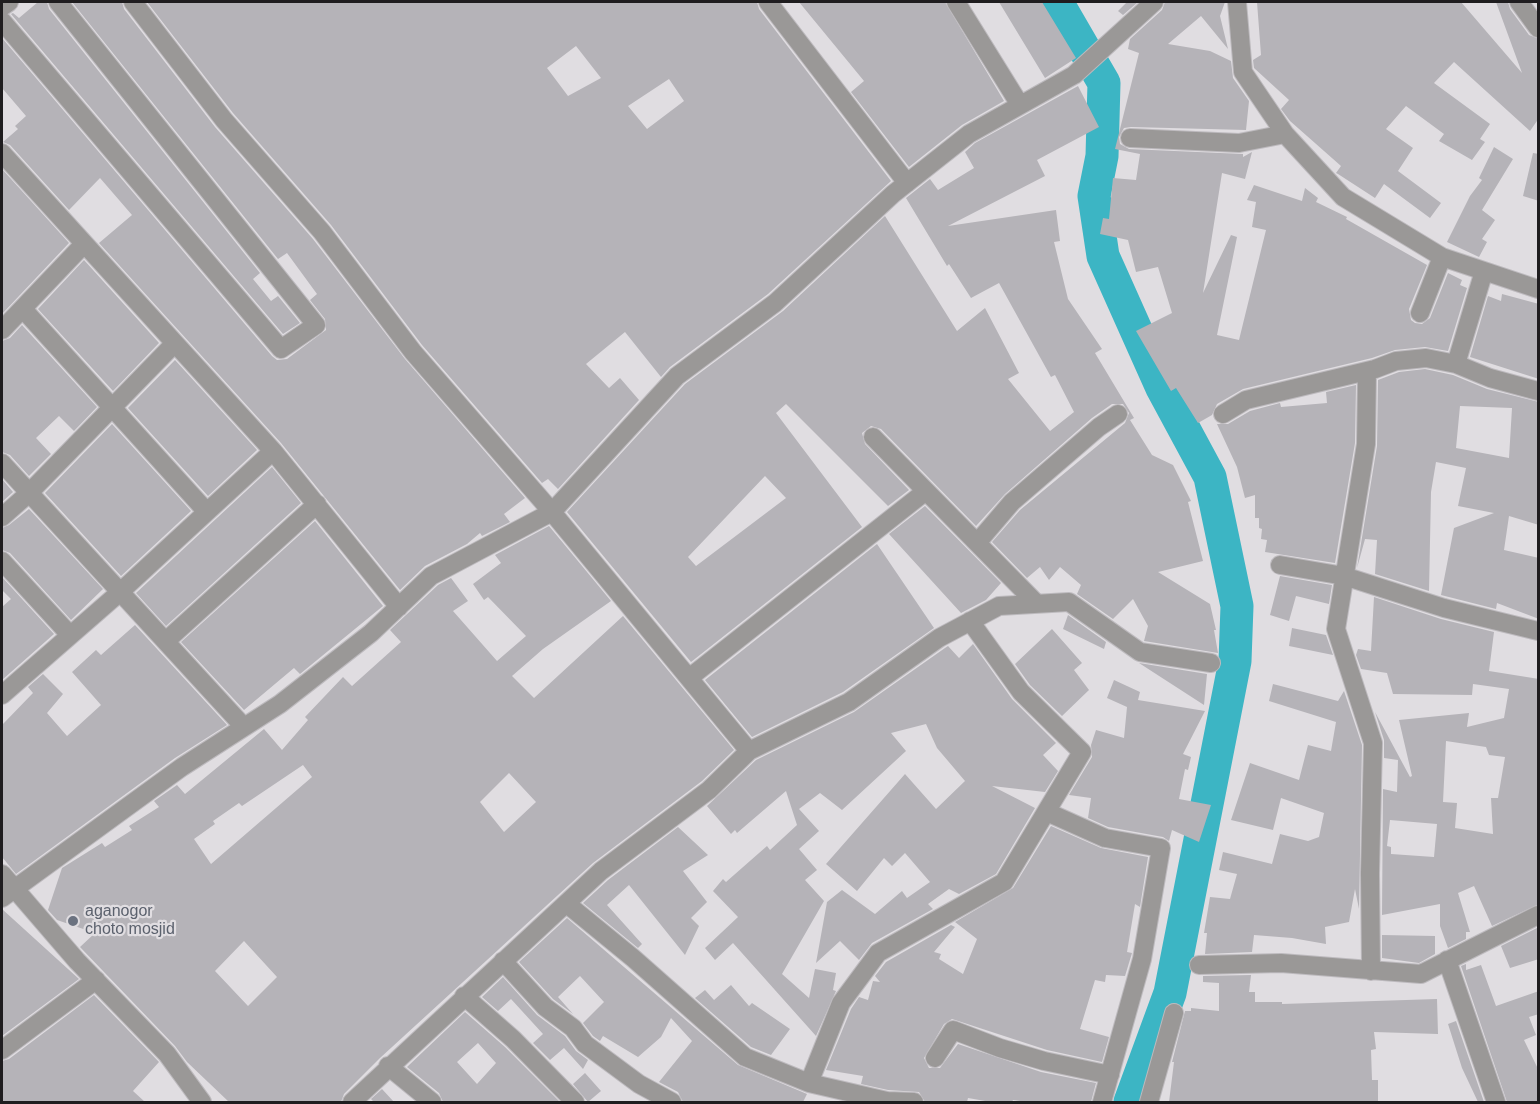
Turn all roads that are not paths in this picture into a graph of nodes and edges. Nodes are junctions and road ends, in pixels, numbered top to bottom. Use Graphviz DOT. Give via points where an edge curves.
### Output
graph roads {
  1 [pos="9,2"];
  2 [pos="58,2"];
  3 [pos="133,2"];
  4 [pos="768,2"];
  5 [pos="956,2"];
  6 [pos="1237,2"];
  7 [pos="1519,2"];
  8 [pos="1148,7"];
  9 [pos="2,8"];
  10 [pos="2,21"];
  11 [pos="1539,28"];
  12 [pos="1020,105"];
  13 [pos="1285,134"];
  14 [pos="1130,138"];
  15 [pos="2,153"];
  16 [pos="907,183"];
  17 [pos="83,245"];
  18 [pos="1442,257"];
  19 [pos="1484,271"];
  20 [pos="1539,289"];
  21 [pos="23,309"];
  22 [pos="1420,313"];
  23 [pos="2,330"];
  24 [pos="174,344"];
  25 [pos="1456,364"];
  26 [pos="1367,370"];
  27 [pos="1539,391"];
  28 [pos="112,407"];
  29 [pos="1118,414"];
  30 [pos="1224,414"];
  31 [pos="873,437"];
  32 [pos="273,450"];
  33 [pos="2,463"];
  34 [pos="926,491"];
  35 [pos="28,494"];
  36 [pos="317,504"];
  37 [pos="206,511"];
  38 [pos="552,512"];
  39 [pos="2,517"];
  40 [pos="977,543"];
  41 [pos="2,561"];
  42 [pos="1280,564"];
  43 [pos="1344,576"];
  44 [pos="119,593"];
  45 [pos="1037,604"];
  46 [pos="399,607"];
  47 [pos="970,621"];
  48 [pos="1539,631"];
  49 [pos="70,635"];
  50 [pos="167,640"];
  51 [pos="1211,663"];
  52 [pos="689,678"];
  53 [pos="2,695"];
  54 [pos="244,727"];
  55 [pos="749,752"];
  56 [pos="1047,812"];
  57 [pos="2,874"];
  58 [pos="8,893"];
  59 [pos="567,904"];
  60 [pos="1539,915"];
  61 [pos="1447,960"];
  62 [pos="503,961"];
  63 [pos="1199,964"];
  64 [pos="1371,971"];
  65 [pos="96,980"];
  66 [pos="464,996"];
  67 [pos="1174,1013"];
  68 [pos="2,1050"];
  69 [pos="935,1058"];
  70 [pos="388,1066"];
  71 [pos="1110,1075"];
  72 [pos="809,1083"];
  73 [pos="202,1102"];
  74 [pos="352,1102"];
  75 [pos="432,1102"];
  76 [pos="574,1102"];
  77 [pos="672,1102"];
  78 [pos="914,1102"];
  79 [pos="1102,1102"];
  80 [pos="1149,1102"];
  81 [pos="1496,1102"];
  1 -- 9 [label="street"];
  2 -- 10 [label="street" via="316,325 282,349"];
  3 -- 38 [label="street" via="224,120 322,232 413,352"];
  4 -- 16 [label="street"];
  5 -- 12 [label="street"];
  6 -- 13 [label="street" via="1243,72"];
  7 -- 11 [label="street"];
  8 -- 12 [label="street" via="1074,75"];
  12 -- 16 [label="street" via="969,134"];
  13 -- 14 [label="street" via="1239,143"];
  13 -- 18 [label="street" via="1343,198"];
  15 -- 17 [label="street"];
  16 -- 38 [label="street" via="775,303 677,376"];
  17 -- 21 [label="street"];
  17 -- 24 [label="street"];
  18 -- 19 [label="street"];
  18 -- 22 [label="street"];
  19 -- 20 [label="street"];
  19 -- 25 [label="street"];
  21 -- 23 [label="street"];
  21 -- 28 [label="street"];
  24 -- 28 [label="street"];
  24 -- 32 [label="street"];
  25 -- 26 [label="street" via="1426,358 1396,361"];
  25 -- 27 [label="street"];
  26 -- 30 [label="street" via="1246,400"];
  26 -- 43 [label="street" via="1366,444"];
  28 -- 35 [label="street"];
  28 -- 37 [label="street"];
  29 -- 40 [label="street" via="1012,502"];
  31 -- 34 [label="street"];
  32 -- 36 [label="street"];
  32 -- 37 [label="street"];
  33 -- 35 [label="street"];
  34 -- 40 [label="street"];
  34 -- 52 [label="street"];
  35 -- 39 [label="street"];
  35 -- 44 [label="street"];
  36 -- 46 [label="street"];
  36 -- 50 [label="street"];
  37 -- 44 [label="street"];
  38 -- 46 [label="street" via="431,576"];
  38 -- 52 [label="street"];
  40 -- 45 [label="street"];
  41 -- 49 [label="street"];
  42 -- 43 [label="street"];
  43 -- 48 [label="street" via="1444,608"];
  43 -- 64 [label="street" via="1336,628 1373,743"];
  44 -- 49 [label="street"];
  44 -- 50 [label="street"];
  45 -- 47 [label="street" via="999,606"];
  45 -- 51 [label="street" via="1069,602 1140,652"];
  46 -- 54 [label="street" via="280,704"];
  47 -- 55 [label="street" via="939,638 849,702"];
  47 -- 56 [label="street" via="1022,692 1082,752"];
  49 -- 53 [label="street"];
  50 -- 54 [label="street"];
  52 -- 55 [label="street"];
  54 -- 58 [label="street"];
  55 -- 59 [label="street" via="709,790 601,872"];
  56 -- 71 [label="street" via="1105,838 1161,848 1142,959"];
  56 -- 72 [label="street" via="1004,882 878,953 841,1003"];
  57 -- 58 [label="street"];
  58 -- 65 [label="street"];
  59 -- 62 [label="street"];
  59 -- 72 [label="street" via="745,1057"];
  60 -- 61 [label="street"];
  61 -- 64 [label="street" via="1421,974"];
  61 -- 81 [label="street"];
  62 -- 66 [label="street"];
  62 -- 77 [label="street" via="585,1044 639,1084"];
  63 -- 64 [label="street" via="1281,963"];
  65 -- 68 [label="street"];
  65 -- 73 [label="street" via="167,1054"];
  66 -- 70 [label="street"];
  66 -- 76 [label="street"];
  67 -- 80 [label="street"];
  69 -- 71 [label="street" via="953,1030 1033,1058"];
  70 -- 74 [label="street"];
  70 -- 75 [label="street"];
  71 -- 79 [label="street"];
  72 -- 78 [label="street" via="887,1101"];
}
